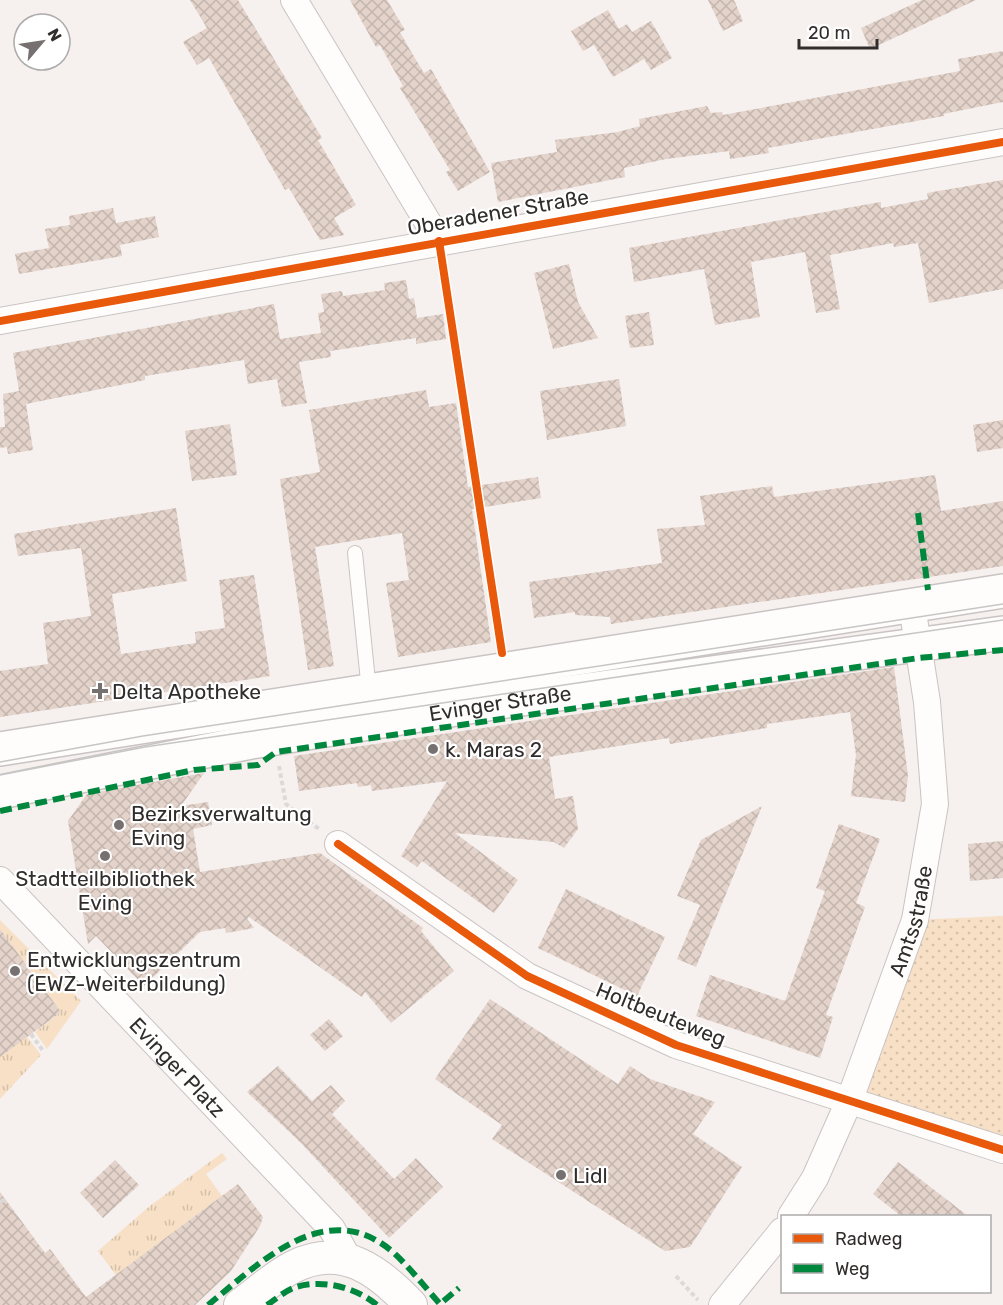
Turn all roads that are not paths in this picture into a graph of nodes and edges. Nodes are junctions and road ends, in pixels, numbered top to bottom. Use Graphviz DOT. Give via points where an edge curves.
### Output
graph roads {
  1 [pos="294,0"];
  2 [pos="1003,142"];
  3 [pos="439,241"];
  4 [pos="0,321"];
  5 [pos="355,553"];
  6 [pos="1003,591"];
  7 [pos="912,606"];
  8 [pos="1003,633"];
  9 [pos="917,644"];
  10 [pos="369,690"];
  11 [pos="373,723"];
  12 [pos="0,749"];
  13 [pos="0,792"];
  14 [pos="338,844"];
  15 [pos="0,880"];
  16 [pos="850,1099"];
  17 [pos="1003,1150"];
  18 [pos="792,1215"];
  19 [pos="781,1233"];
  20 [pos="349,1260"];
  21 [pos="240,1305"];
  22 [pos="411,1305"];
  23 [pos="722,1305"];
  1 -- 3 [label="street"];
  2 -- 3 [label="street, Oberadener Straße"];
  3 -- 4 [label="street, Oberadener Straße"];
  5 -- 10 [label="lane"];
  6 -- 7 [label="main road, Evinger Straße"];
  7 -- 9 [label="street, Amtsstraße"];
  7 -- 10 [label="main road, Evinger Straße"];
  8 -- 9 [label="main road, Evinger Straße"];
  9 -- 11 [label="main road, Evinger Straße"];
  9 -- 16 [label="street, Amtsstraße" via="927,702 935,804 915,920"];
  10 -- 11 [label="lane"];
  10 -- 12 [label="main road, Evinger Straße"];
  11 -- 13 [label="main road, Evinger Straße" via="251,742"];
  14 -- 16 [label="street, Holtbeuteweg" via="527,976 676,1045"];
  15 -- 20 [label="street, Evinger Platz" via="332,1229"];
  16 -- 17 [label="street, Holtbeuteweg"];
  16 -- 18 [label="street, Amtsstraße" via="814,1178"];
  19 -- 23 [label="street"];
  20 -- 21 [label="street" via="328,1258 301,1264"];
  20 -- 22 [label="street" via="370,1268"];
}
